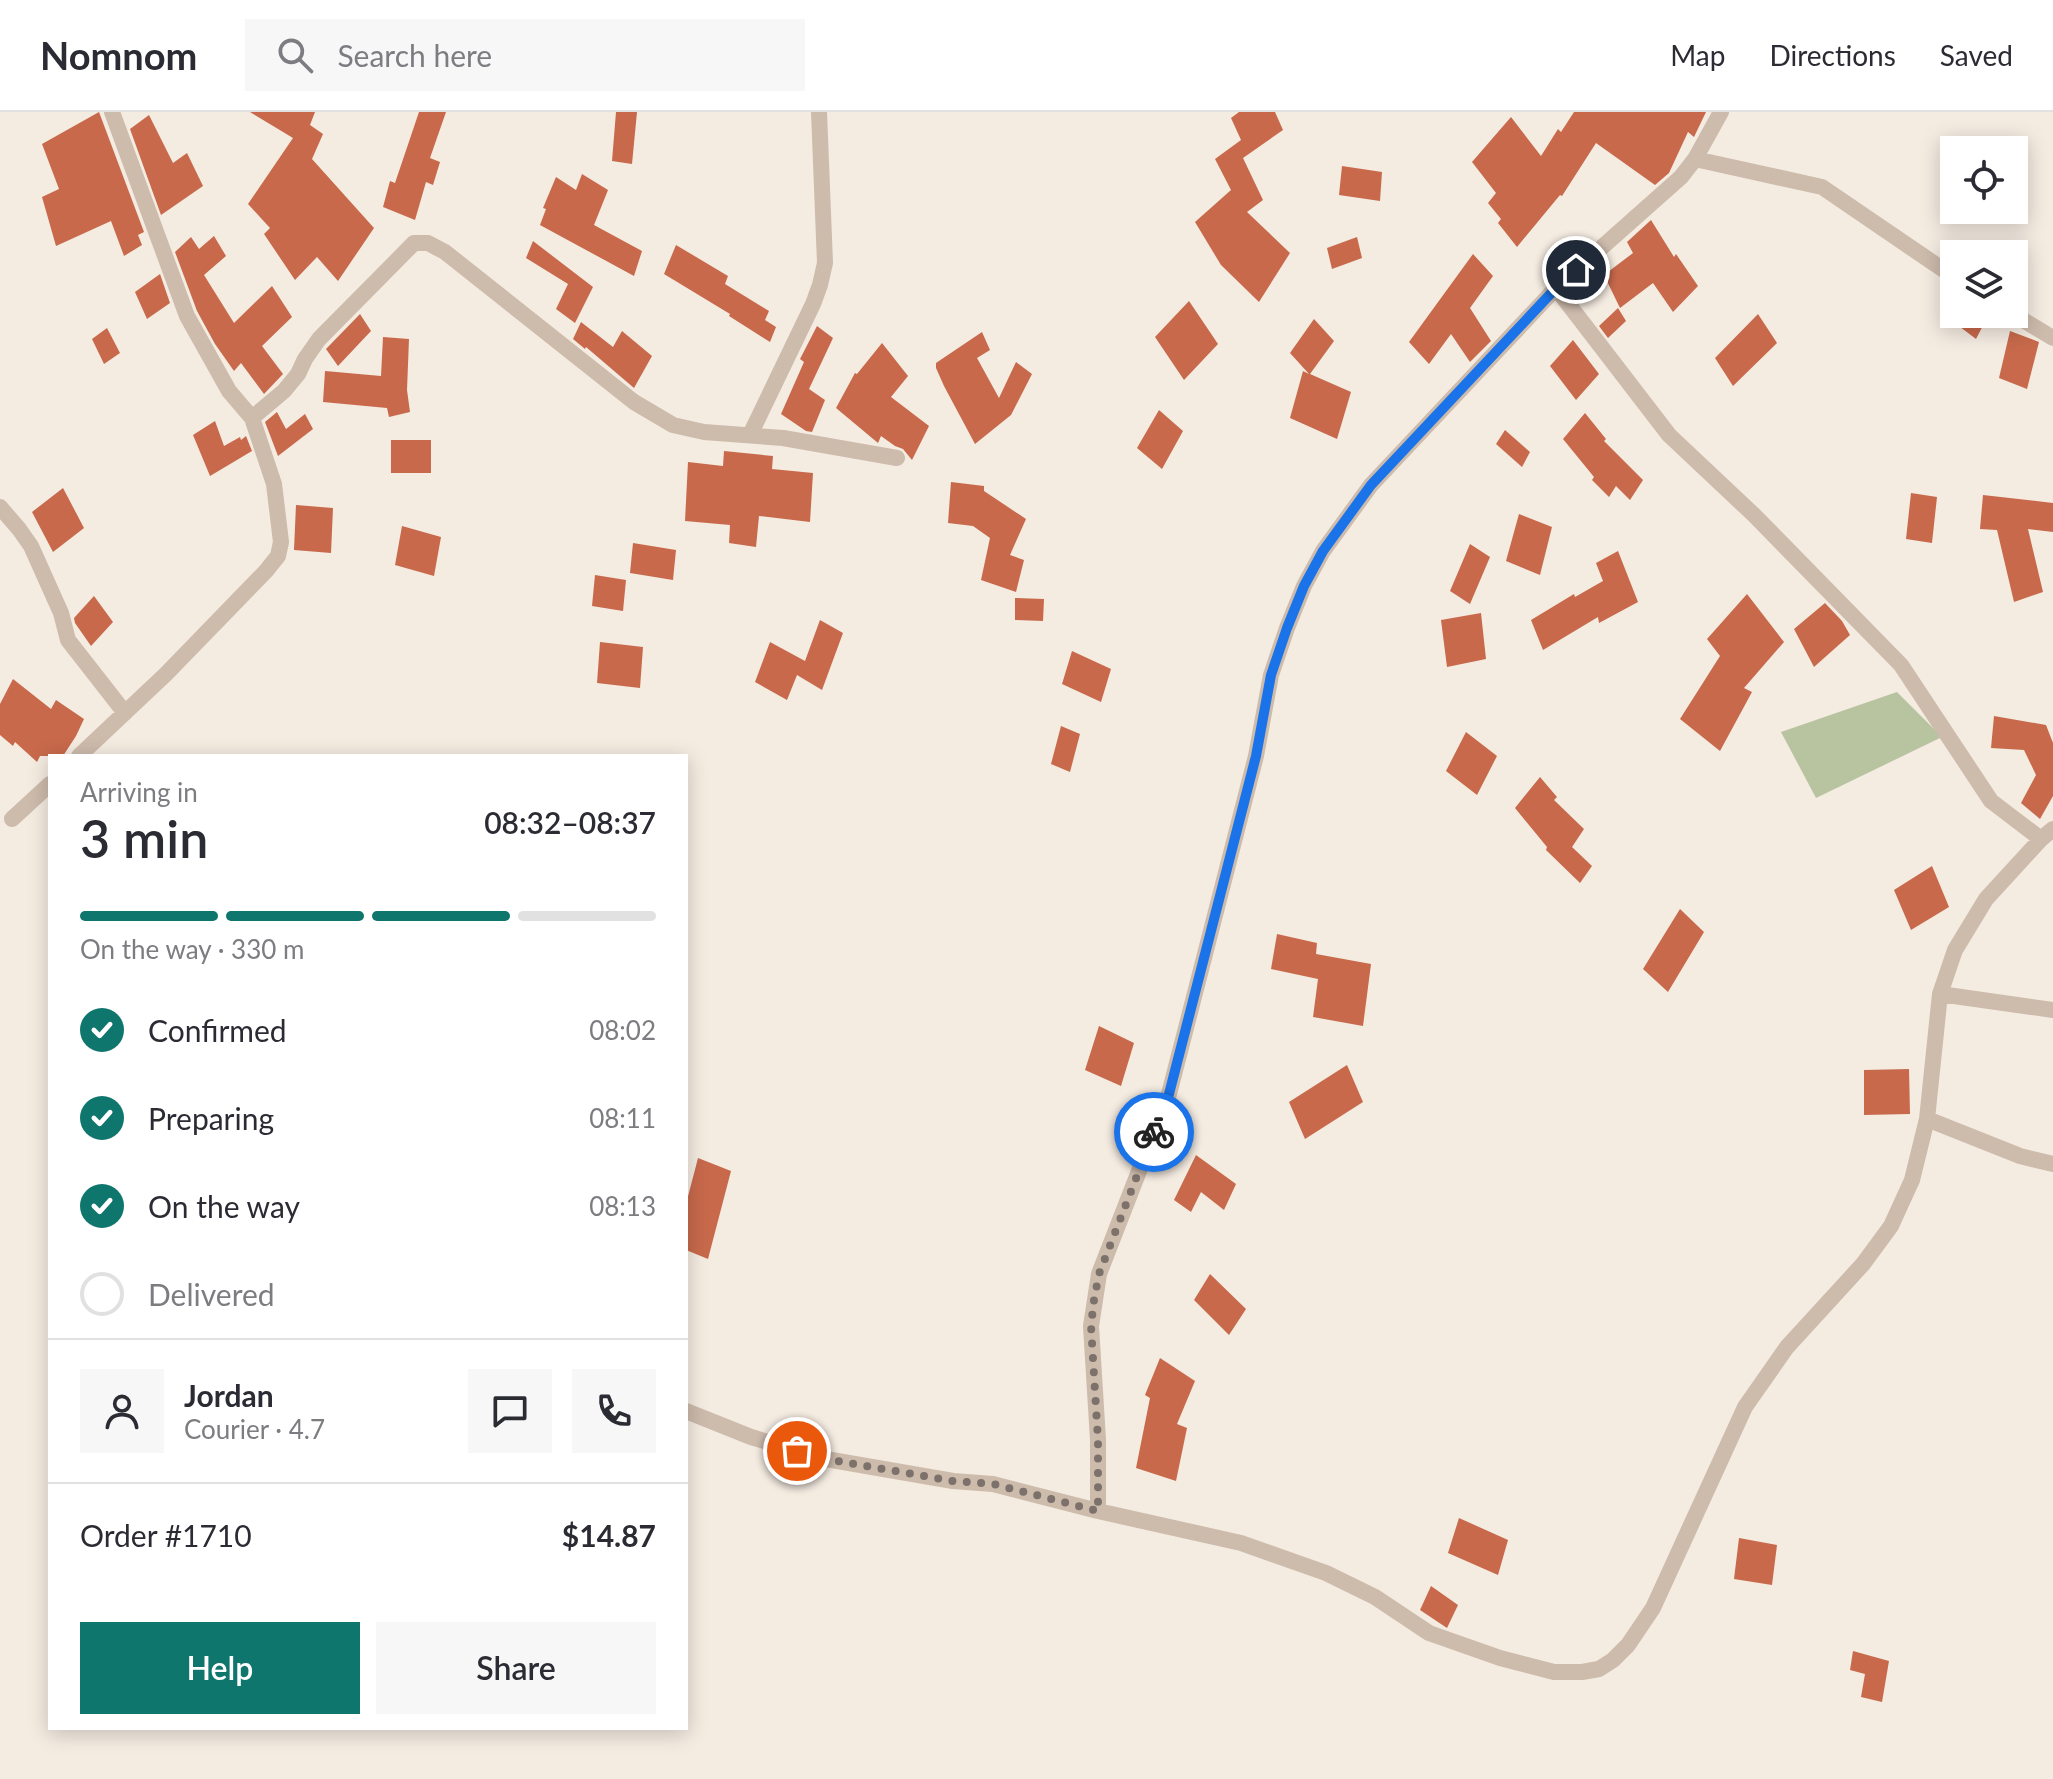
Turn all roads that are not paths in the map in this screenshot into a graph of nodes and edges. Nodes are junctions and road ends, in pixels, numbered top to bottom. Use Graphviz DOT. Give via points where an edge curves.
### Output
graph roads {
  1 [pos="112,112"];
  2 [pos="819,112"];
  3 [pos="1721,112"];
  4 [pos="1695,159"];
  5 [pos="1940,267"];
  6 [pos="1556,288"];
  7 [pos="2028,323"];
  8 [pos="2053,338"];
  9 [pos="252,418"];
  10 [pos="750,435"];
  11 [pos="897,458"];
  12 [pos="0,507"];
  13 [pos="125,713"];
  14 [pos="81,754"];
  15 [pos="48,786"];
  16 [pos="12,819"];
  17 [pos="2047,834"];
  18 [pos="1940,994"];
  19 [pos="2053,1010"];
  20 [pos="1927,1119"];
  21 [pos="2053,1164"];
  22 [pos="688,1412"];
  23 [pos="1098,1511"];
  1 -- 9 [label="street" via="187,316 229,391"];
  2 -- 10 [label="street" via="825,263 820,285"];
  3 -- 4 [label="street"];
  4 -- 5 [label="street" via="1822,187"];
  4 -- 6 [label="street"];
  6 -- 17 [label="street" via="1669,435 1901,665 1991,801"];
  6 -- 23 [label="street" via="1371,485 1323,551 1287,628 1169,1094 1099,1274 1091,1326"];
  7 -- 8 [label="street"];
  9 -- 10 [label="street" via="284,391 319,339 414,243 428,243 634,402 673,425"];
  9 -- 13 [label="street" via="274,484 278,556"];
  10 -- 11 [label="street"];
  12 -- 13 [label="street" via="31,546 68,640"];
  13 -- 14 [label="street"];
  15 -- 16 [label="street"];
  17 -- 18 [label="street" via="1986,899 1955,950"];
  18 -- 19 [label="street"];
  18 -- 20 [label="street"];
  20 -- 21 [label="street"];
  20 -- 23 [label="street" via="1912,1180 1891,1226 1787,1347 1745,1407 1653,1608 1628,1645 1599,1669 1554,1672 1500,1658 1429,1633 1375,1597 1284,1557"];
  22 -- 23 [label="street" via="820,1458 993,1484"];
}
